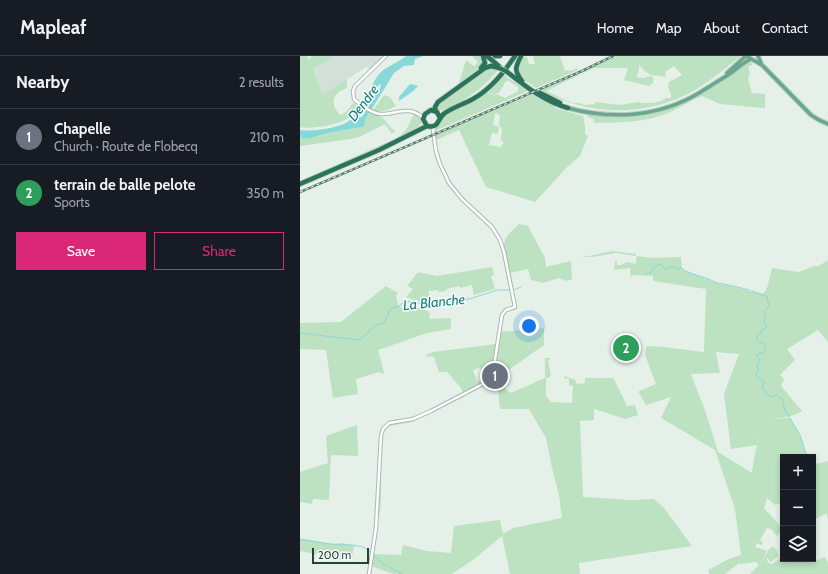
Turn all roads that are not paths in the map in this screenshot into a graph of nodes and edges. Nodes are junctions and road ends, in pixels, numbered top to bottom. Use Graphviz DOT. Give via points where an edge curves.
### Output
graph roads {
  1 [pos="386,56"];
  2 [pos="483,56"];
  3 [pos="487,56"];
  4 [pos="490,56"];
  5 [pos="495,56"];
  6 [pos="500,56"];
  7 [pos="513,56"];
  8 [pos="521,56"];
  9 [pos="747,56"];
  10 [pos="758,56"];
  11 [pos="752,59"];
  12 [pos="763,66"];
  13 [pos="500,67"];
  14 [pos="507,70"];
  15 [pos="724,77"];
  16 [pos="522,82"];
  17 [pos="568,108"];
  18 [pos="434,111"];
  19 [pos="424,117"];
  20 [pos="440,118"];
  21 [pos="828,124"];
  22 [pos="431,127"];
  23 [pos="413,132"];
  24 [pos="300,184"];
  25 [pos="369,574"];
  1 -- 19 [label="street" via="355,86 354,99 377,113 406,111"];
  2 -- 18 [label="highway" via="485,63 481,68 437,102"];
  3 -- 13 [label="highway"];
  4 -- 13 [label="highway"];
  5 -- 6 [label="highway"];
  7 -- 18 [label="highway" via="481,91 442,112"];
  7 -- 20 [label="highway" via="496,80 484,91"];
  8 -- 16 [label="highway" via="516,69"];
  9 -- 11 [label="main road"];
  9 -- 15 [label="main road"];
  10 -- 11 [label="main road"];
  10 -- 12 [label="main road"];
  11 -- 12 [label="main road"];
  11 -- 15 [label="main road"];
  12 -- 21 [label="main road" via="811,114"];
  13 -- 14 [label="highway, bridge"];
  13 -- 18 [label="highway" via="489,66 483,70 438,102"];
  14 -- 16 [label="highway"];
  14 -- 17 [label="highway" via="540,96"];
  15 -- 17 [label="main road" via="688,99 649,112 606,115"];
  16 -- 17 [label="highway"];
  18 -- 19 [label="highway"];
  18 -- 20 [label="highway"];
  19 -- 22 [label="highway"];
  19 -- 23 [label="highway" via="420,126"];
  20 -- 22 [label="highway" via="439,122"];
  22 -- 23 [label="highway"];
  22 -- 25 [label="street" via="438,158 452,188 492,227 500,240 515,307 506,310 502,315 490,379 425,414 389,423 383,429 380,441 376,528"];
  23 -- 24 [label="highway" via="379,150"];
}
